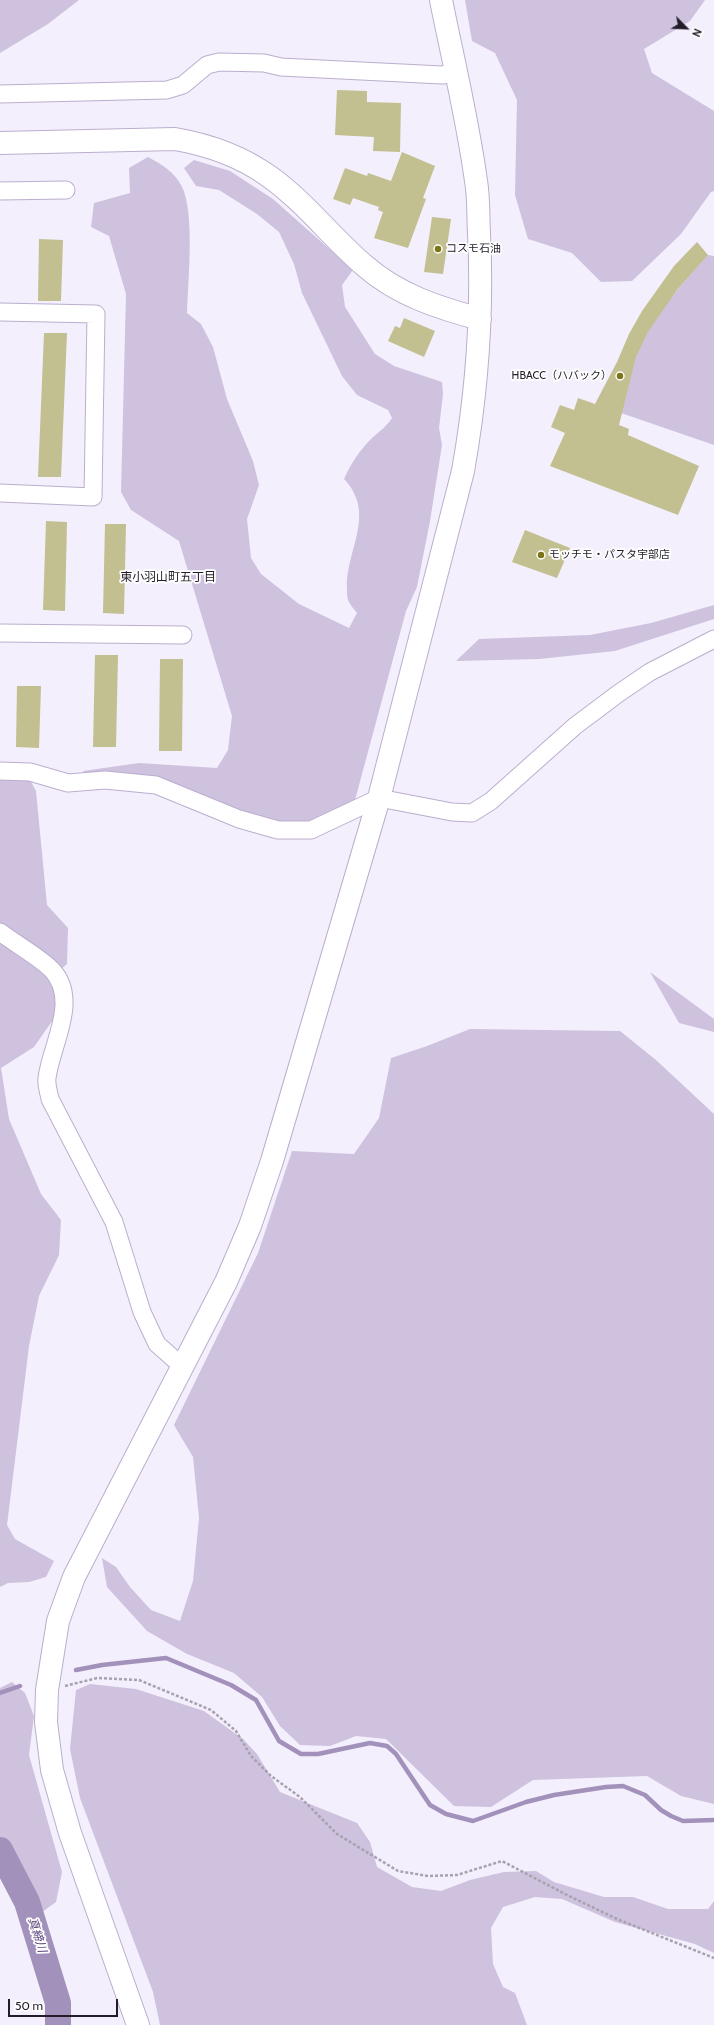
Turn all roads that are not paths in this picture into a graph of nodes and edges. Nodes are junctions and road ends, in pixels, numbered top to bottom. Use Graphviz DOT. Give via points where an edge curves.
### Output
graph roads {
  1 [pos="441,0"];
  2 [pos="456,73"];
  3 [pos="0,94"];
  4 [pos="0,143"];
  5 [pos="66,190"];
  6 [pos="0,191"];
  7 [pos="0,312"];
  8 [pos="480,319"];
  9 [pos="0,493"];
  10 [pos="0,633"];
  11 [pos="183,635"];
  12 [pos="714,639"];
  13 [pos="0,771"];
  14 [pos="379,798"];
  15 [pos="0,932"];
  16 [pos="182,1367"];
  17 [pos="138,2025"];
  1 -- 2 [label="street"];
  2 -- 3 [label="street" via="442,75 219,62 207,65 182,85 167,90"];
  2 -- 8 [label="street" via="476,182"];
  4 -- 8 [label="street" via="175,139 223,151 271,177 366,267 397,288 422,301"];
  5 -- 6 [label="street"];
  7 -- 9 [label="street" via="96,314 93,496"];
  8 -- 14 [label="street" via="476,382 463,471"];
  10 -- 11 [label="street"];
  12 -- 14 [label="street" via="650,672 619,693 575,726 491,801 472,813 452,812"];
  13 -- 14 [label="street" via="30,772 68,783 105,780 156,784 239,819 278,830 311,830"];
  14 -- 16 [label="street" via="250,1226 226,1282"];
  15 -- 16 [label="street" via="52,970 63,990 63,1017 50,1058 47,1080 50,1099 114,1222 142,1312 157,1344"];
  16 -- 17 [label="street" via="74,1577 58,1621 47,1690 47,1736 58,1795"];
}
